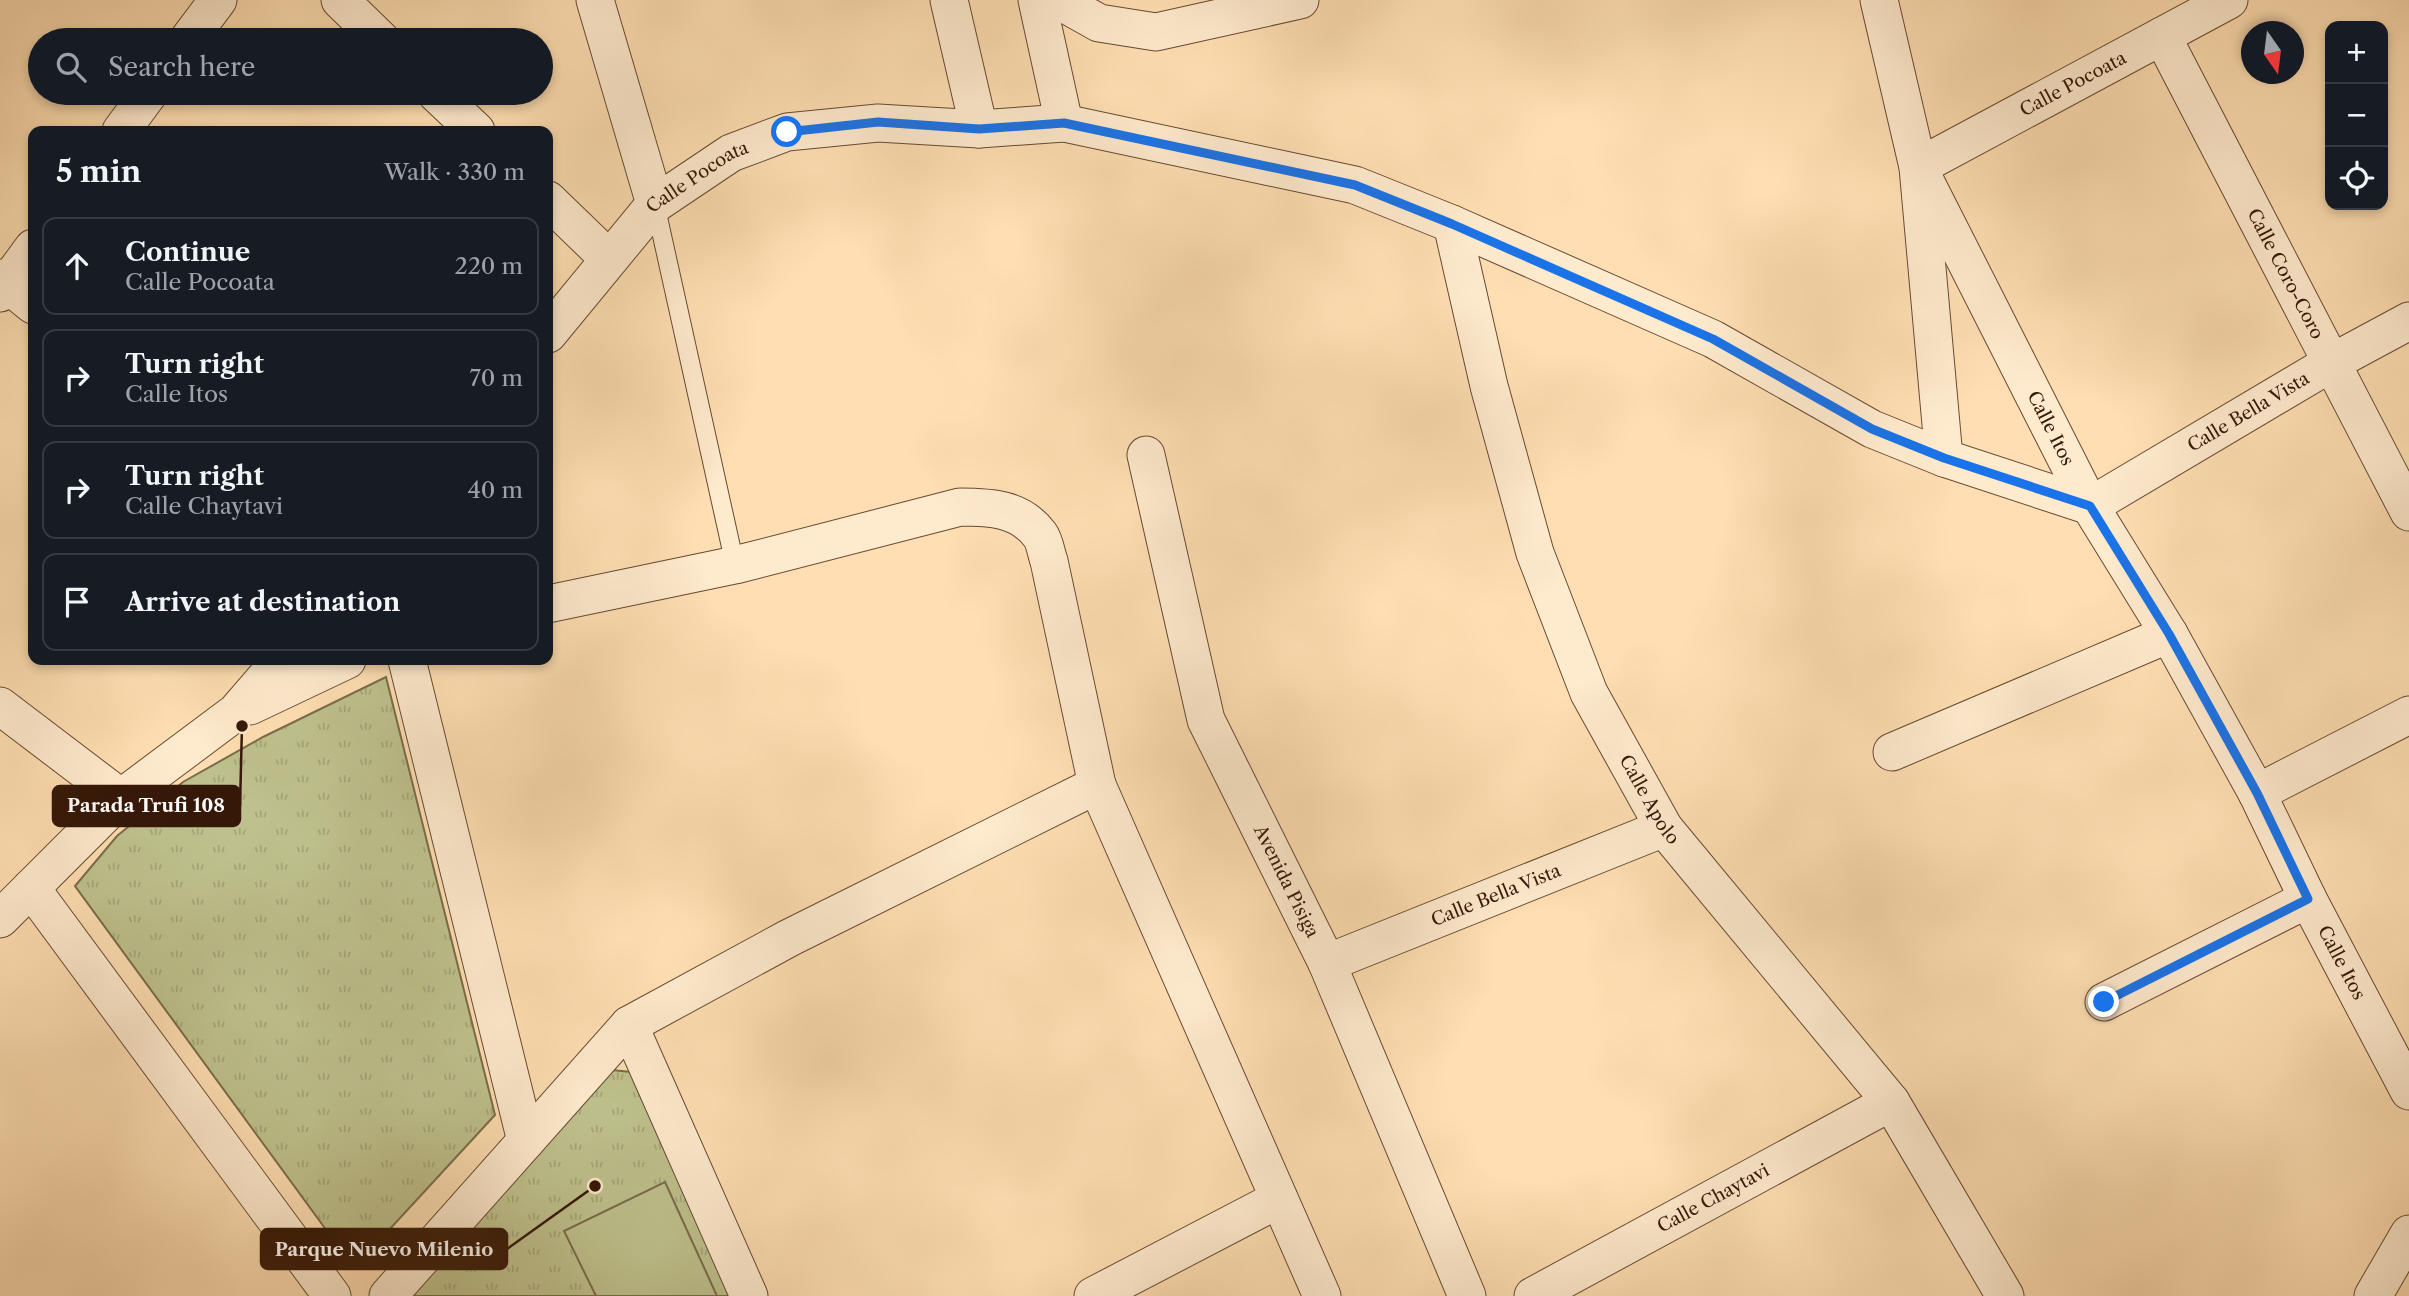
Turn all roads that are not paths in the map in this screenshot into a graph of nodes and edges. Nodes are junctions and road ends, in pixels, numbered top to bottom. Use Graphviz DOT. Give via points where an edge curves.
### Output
graph roads {
  1 [pos="218,0"];
  2 [pos="340,0"];
  3 [pos="595,0"];
  4 [pos="949,0"];
  5 [pos="1037,0"];
  6 [pos="1058,0"];
  7 [pos="1300,0"];
  8 [pos="1879,0"];
  9 [pos="2229,0"];
  10 [pos="197,28"];
  11 [pos="369,28"];
  12 [pos="2162,36"];
  13 [pos="140,105"];
  14 [pos="449,105"];
  15 [pos="1064,123"];
  16 [pos="125,126"];
  17 [pos="471,126"];
  18 [pos="979,129"];
  19 [pos="1917,167"];
  20 [pos="655,204"];
  21 [pos="553,205"];
  22 [pos="1452,224"];
  23 [pos="28,257"];
  24 [pos="608,258"];
  25 [pos="10,290"];
  26 [pos="2409,321"];
  27 [pos="553,328"];
  28 [pos="2331,363"];
  29 [pos="1146,454"];
  30 [pos="1944,458"];
  31 [pos="2090,506"];
  32 [pos="2409,512"];
  33 [pos="735,565"];
  34 [pos="553,603"];
  35 [pos="2169,634"];
  36 [pos="277,665"];
  37 [pos="336,665"];
  38 [pos="408,665"];
  39 [pos="0,706"];
  40 [pos="236,712"];
  41 [pos="2409,715"];
  42 [pos="1892,752"];
  43 [pos="1097,785"];
  44 [pos="2257,793"];
  45 [pos="121,798"];
  46 [pos="1664,828"];
  47 [pos="31,888"];
  48 [pos="2308,899"];
  49 [pos="0,919"];
  50 [pos="1327,963"];
  51 [pos="2104,1002"];
  52 [pos="629,1025"];
  53 [pos="2405,1073"];
  54 [pos="1891,1102"];
  55 [pos="526,1141"];
  56 [pos="1279,1199"];
  57 [pos="2409,1234"];
  58 [pos="332,1296"];
  59 [pos="388,1296"];
  60 [pos="749,1296"];
  61 [pos="1093,1296"];
  62 [pos="1322,1296"];
  63 [pos="1467,1296"];
  64 [pos="1533,1296"];
  65 [pos="2005,1296"];
  66 [pos="2373,1296"];
  1 -- 10 [label="street"];
  2 -- 11 [label="street"];
  3 -- 20 [label="street"];
  4 -- 18 [label="street"];
  5 -- 15 [label="street"];
  6 -- 7 [label="street" via="1099,23 1156,32"];
  8 -- 19 [label="street, Calle Itos"];
  9 -- 12 [label="street, Calle Pocoata"];
  12 -- 19 [label="street, Calle Pocoata"];
  12 -- 28 [label="street, Calle Coro-Coro"];
  13 -- 16 [label="street"];
  14 -- 17 [label="street"];
  15 -- 18 [label="street, Calle Pocoata"];
  15 -- 22 [label="street, Calle Pocoata" via="1355,185"];
  18 -- 20 [label="street, Calle Pocoata" via="878,122 787,132 731,153"];
  19 -- 30 [label="street, Calle Itos"];
  19 -- 31 [label="street, Calle Itos"];
  20 -- 24 [label="street, Calle Pocoata"];
  20 -- 33 [label="lane"];
  21 -- 24 [label="street"];
  22 -- 30 [label="street, Calle Pocoata" via="1713,339 1872,429"];
  22 -- 46 [label="street, Calle Apolo" via="1489,386 1535,553 1589,693"];
  23 -- 25 [label="street"];
  24 -- 27 [label="street, Calle Pocoata"];
  26 -- 28 [label="street, Calle Bella Vista"];
  28 -- 31 [label="street, Calle Bella Vista"];
  28 -- 32 [label="street, Calle Coro-Coro"];
  29 -- 50 [label="street, Avenida Pisiga" via="1206,720"];
  30 -- 31 [label="street, Calle Pocoata"];
  31 -- 35 [label="street, Calle Itos"];
  33 -- 34 [label="street"];
  33 -- 43 [label="street" via="960,507 995,507 1022,517 1041,536 1049,561"];
  35 -- 42 [label="street"];
  35 -- 44 [label="street, Calle Itos"];
  36 -- 40 [label="street"];
  37 -- 40 [label="street"];
  38 -- 55 [label="street"];
  39 -- 45 [label="street"];
  40 -- 45 [label="street"];
  41 -- 44 [label="street"];
  43 -- 52 [label="street" via="789,938"];
  43 -- 56 [label="street"];
  44 -- 48 [label="street, Calle Itos"];
  45 -- 47 [label="street"];
  46 -- 50 [label="street, Calle Bella Vista"];
  46 -- 54 [label="street, Calle Apolo"];
  47 -- 49 [label="street"];
  47 -- 58 [label="street"];
  48 -- 51 [label="street"];
  48 -- 53 [label="street, Calle Itos"];
  50 -- 63 [label="street, Avenida Pisiga"];
  52 -- 55 [label="street"];
  52 -- 60 [label="street"];
  54 -- 64 [label="street, Calle Chaytavi"];
  54 -- 65 [label="street, Calle Apolo"];
  55 -- 59 [label="street"];
  56 -- 61 [label="street"];
  56 -- 62 [label="street"];
  57 -- 66 [label="street"];
}
